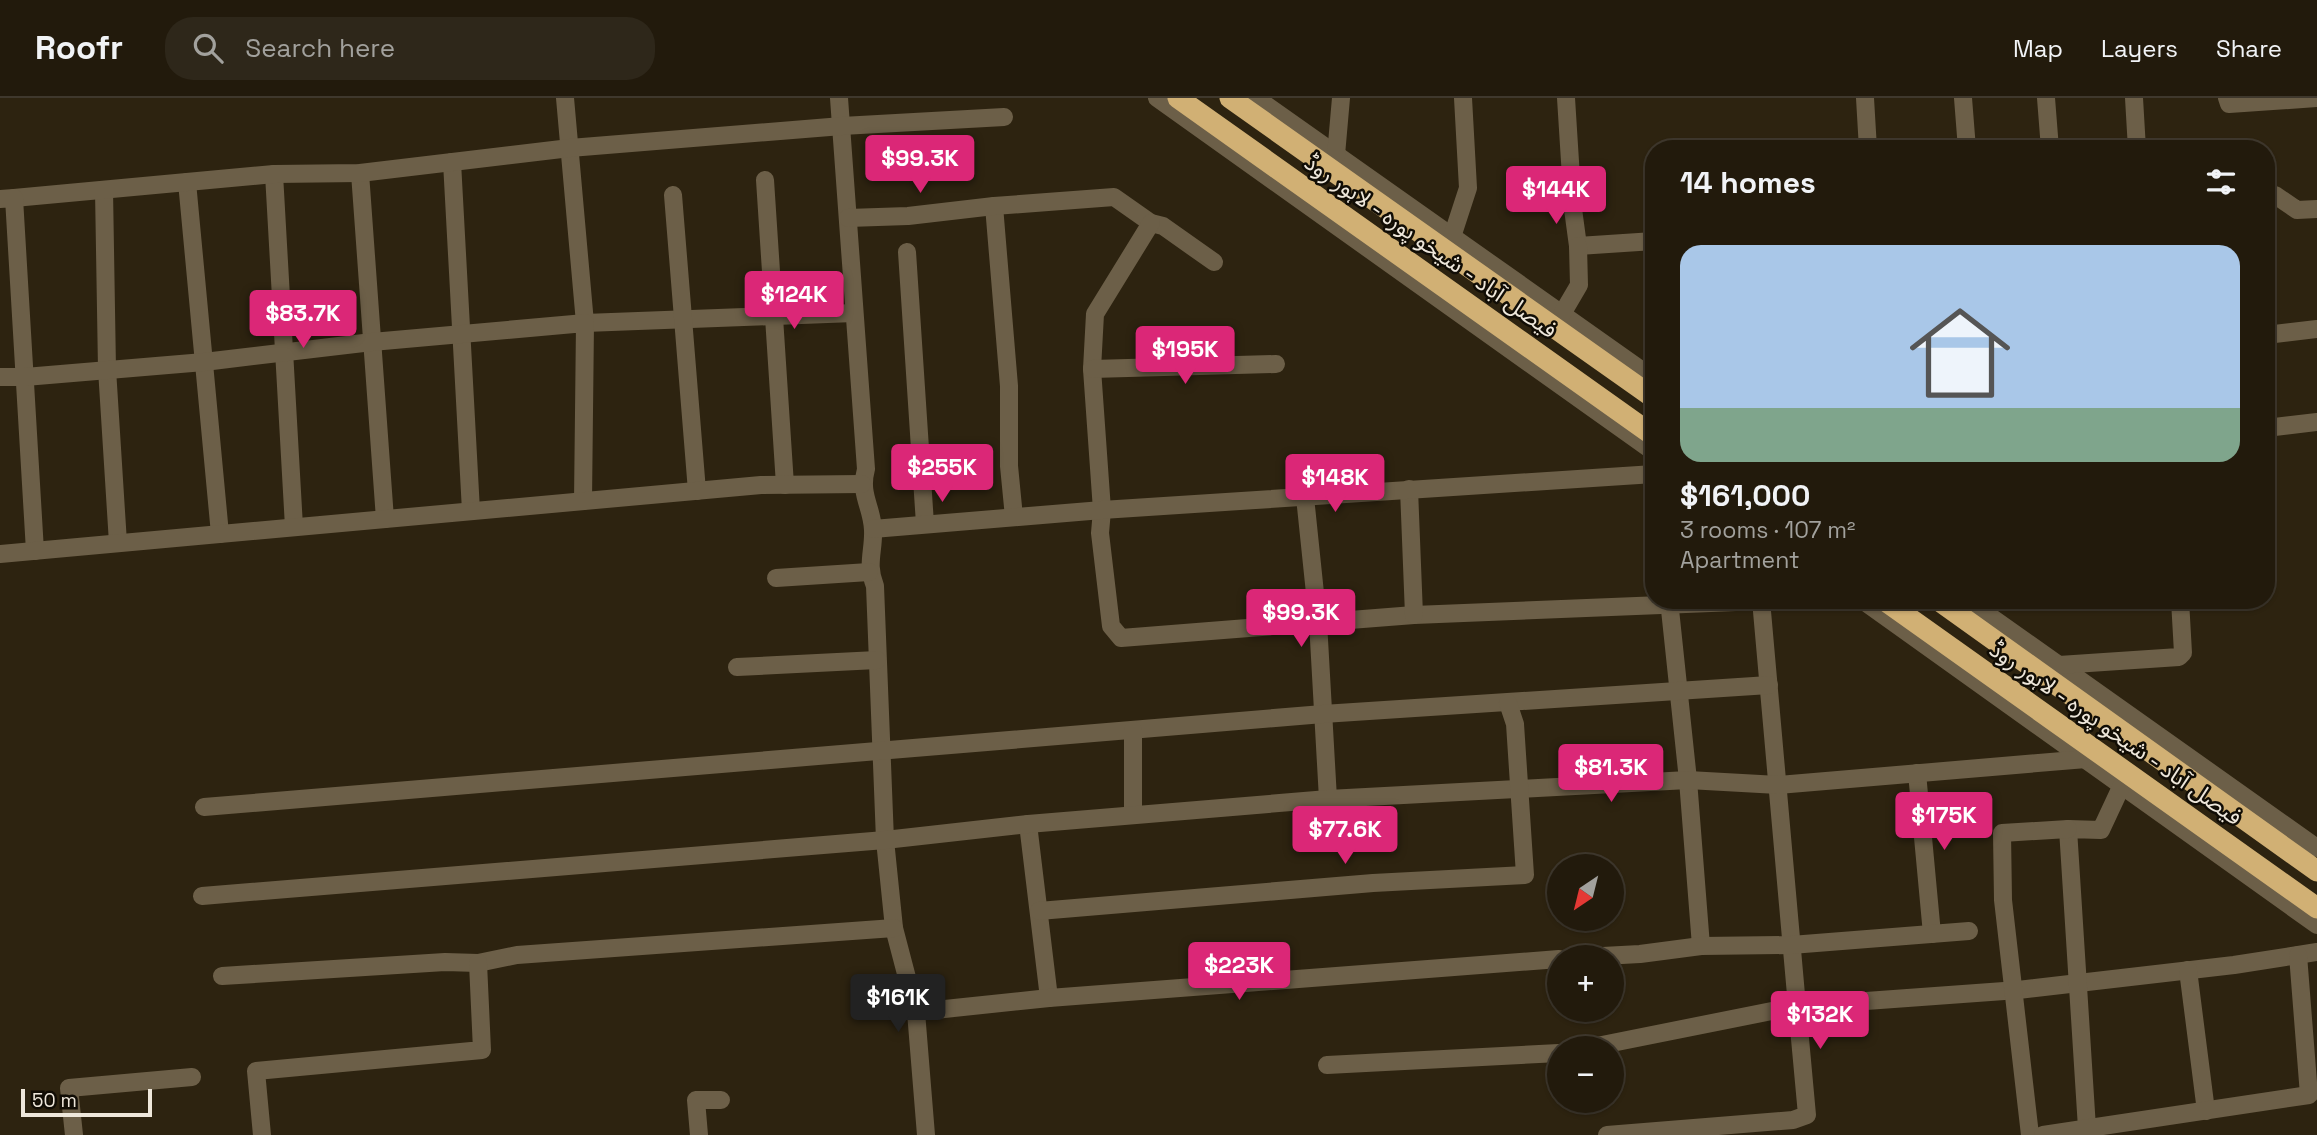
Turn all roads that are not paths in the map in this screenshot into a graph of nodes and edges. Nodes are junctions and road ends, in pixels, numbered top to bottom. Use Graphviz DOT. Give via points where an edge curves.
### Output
graph roads {
  1 [pos="565,98"];
  2 [pos="839,98"];
  3 [pos="1157,98"];
  4 [pos="1178,98"];
  5 [pos="1230,98"];
  6 [pos="1256,98"];
  7 [pos="1341,98"];
  8 [pos="1464,98"];
  9 [pos="1566,98"];
  10 [pos="1865,98"];
  11 [pos="1964,98"];
  12 [pos="2046,98"];
  13 [pos="2134,98"];
  14 [pos="2227,98"];
  15 [pos="2317,98"];
  16 [pos="1004,117"];
  17 [pos="842,126"];
  18 [pos="1867,140"];
  19 [pos="1966,140"];
  20 [pos="2049,140"];
  21 [pos="2136,140"];
  22 [pos="570,148"];
  23 [pos="1336,155"];
  24 [pos="452,162"];
  25 [pos="360,173"];
  26 [pos="274,174"];
  27 [pos="765,180"];
  28 [pos="187,182"];
  29 [pos="104,190"];
  30 [pos="673,195"];
  31 [pos="2275,195"];
  32 [pos="7,198"];
  33 [pos="994,206"];
  34 [pos="2317,209"];
  35 [pos="848,218"];
  36 [pos="1152,223"];
  37 [pos="1452,237"];
  38 [pos="1645,242"];
  39 [pos="1578,246"];
  40 [pos="907,252"];
  41 [pos="1214,262"];
  42 [pos="854,313"];
  43 [pos="774,314"];
  44 [pos="1562,314"];
  45 [pos="683,320"];
  46 [pos="585,323"];
  47 [pos="2317,329"];
  48 [pos="462,334"];
  49 [pos="2275,334"];
  50 [pos="372,342"];
  51 [pos="284,354"];
  52 [pos="204,362"];
  53 [pos="1276,364"];
  54 [pos="107,369"];
  55 [pos="1092,369"];
  56 [pos="1645,373"];
  57 [pos="0,377"];
  58 [pos="25,377"];
  59 [pos="1645,392"];
  60 [pos="2317,422"];
  61 [pos="2275,427"];
  62 [pos="1645,430"];
  63 [pos="1645,446"];
  64 [pos="1645,475"];
  65 [pos="862,484"];
  66 [pos="785,485"];
  67 [pos="1409,489"];
  68 [pos="697,491"];
  69 [pos="1305,497"];
  70 [pos="583,501"];
  71 [pos="1102,510"];
  72 [pos="471,512"];
  73 [pos="1014,517"];
  74 [pos="385,519"];
  75 [pos="925,524"];
  76 [pos="294,527"];
  77 [pos="873,529"];
  78 [pos="220,534"];
  79 [pos="118,543"];
  80 [pos="34,551"];
  81 [pos="0,554"];
  82 [pos="869,572"];
  83 [pos="776,578"];
  84 [pos="1645,604"];
  85 [pos="1670,609"];
  86 [pos="1762,609"];
  87 [pos="1875,609"];
  88 [pos="1897,609"];
  89 [pos="1951,609"];
  90 [pos="1980,609"];
  91 [pos="2181,609"];
  92 [pos="1414,615"];
  93 [pos="1318,622"];
  94 [pos="877,660"];
  95 [pos="2059,665"];
  96 [pos="737,667"];
  97 [pos="1769,685"];
  98 [pos="1677,690"];
  99 [pos="1508,703"];
  100 [pos="1323,714"];
  101 [pos="1133,730"];
  102 [pos="882,749"];
  103 [pos="2086,759"];
  104 [pos="1917,773"];
  105 [pos="1688,780"];
  106 [pos="1777,785"];
  107 [pos="2122,785"];
  108 [pos="1518,790"];
  109 [pos="1328,799"];
  110 [pos="204,807"];
  111 [pos="1133,815"];
  112 [pos="1028,824"];
  113 [pos="2068,829"];
  114 [pos="886,840"];
  115 [pos="2317,848"];
  116 [pos="2317,871"];
  117 [pos="202,896"];
  118 [pos="2317,908"];
  119 [pos="1039,911"];
  120 [pos="2317,925"];
  121 [pos="894,928"];
  122 [pos="1969,932"];
  123 [pos="1932,934"];
  124 [pos="1791,945"];
  125 [pos="1701,946"];
  126 [pos="2317,952"];
  127 [pos="1624,955"];
  128 [pos="2298,955"];
  129 [pos="1547,960"];
  130 [pos="478,962"];
  131 [pos="2188,970"];
  132 [pos="222,976"];
  133 [pos="2078,983"];
  134 [pos="2013,990"];
  135 [pos="1049,998"];
  136 [pos="1797,1006"];
  137 [pos="916,1012"];
  138 [pos="1624,1041"];
  139 [pos="1547,1054"];
  140 [pos="1327,1065"];
  141 [pos="192,1077"];
  142 [pos="721,1100"];
  143 [pos="2206,1111"];
  144 [pos="2087,1128"];
  145 [pos="74,1135"];
  146 [pos="262,1135"];
  147 [pos="699,1135"];
  148 [pos="926,1135"];
  149 [pos="1607,1135"];
  150 [pos="2030,1135"];
  151 [pos="2043,1135"];
  1 -- 22 [label="street"];
  2 -- 17 [label="street"];
  3 -- 63 [label="street"];
  4 -- 62 [label="highway, فیصل آباد - شیخو پورہ - لاہور روڈ"];
  5 -- 59 [label="highway, فیصل آباد - شیخو پورہ - لاہور روڈ"];
  6 -- 23 [label="street"];
  7 -- 23 [label="street"];
  8 -- 37 [label="street" via="1468,188"];
  9 -- 39 [label="street"];
  10 -- 18 [label="street"];
  11 -- 19 [label="street"];
  12 -- 20 [label="street"];
  13 -- 21 [label="street"];
  14 -- 15 [label="street" via="2229,104"];
  16 -- 17 [label="street"];
  17 -- 22 [label="street"];
  17 -- 35 [label="street"];
  22 -- 24 [label="street"];
  22 -- 46 [label="street"];
  23 -- 37 [label="street"];
  24 -- 25 [label="street"];
  24 -- 48 [label="street"];
  25 -- 26 [label="street"];
  25 -- 50 [label="street"];
  26 -- 28 [label="street"];
  26 -- 51 [label="street"];
  27 -- 43 [label="street"];
  28 -- 29 [label="street"];
  28 -- 52 [label="street"];
  29 -- 32 [label="street"];
  29 -- 54 [label="street"];
  30 -- 45 [label="street"];
  31 -- 34 [label="street" via="2297,210"];
  32 -- 58 [label="street"];
  33 -- 35 [label="street"];
  33 -- 36 [label="street" via="1114,197"];
  33 -- 73 [label="street"];
  35 -- 42 [label="street"];
  36 -- 41 [label="street"];
  36 -- 55 [label="street" via="1094,314"];
  37 -- 44 [label="street"];
  38 -- 39 [label="street"];
  39 -- 44 [label="street" via="1579,285"];
  40 -- 75 [label="street"];
  42 -- 43 [label="street"];
  42 -- 65 [label="street" via="866,469"];
  43 -- 45 [label="street"];
  43 -- 66 [label="street"];
  44 -- 56 [label="street"];
  45 -- 46 [label="street"];
  45 -- 68 [label="street"];
  46 -- 48 [label="street"];
  46 -- 70 [label="street"];
  47 -- 49 [label="street"];
  48 -- 50 [label="street"];
  48 -- 72 [label="street"];
  50 -- 51 [label="street"];
  50 -- 74 [label="street"];
  51 -- 52 [label="street"];
  51 -- 76 [label="street"];
  52 -- 54 [label="street"];
  52 -- 78 [label="street"];
  53 -- 55 [label="street"];
  54 -- 58 [label="street"];
  54 -- 79 [label="street"];
  55 -- 71 [label="street"];
  57 -- 58 [label="street"];
  58 -- 80 [label="street"];
  60 -- 61 [label="street"];
  64 -- 67 [label="street"];
  65 -- 66 [label="street"];
  65 -- 77 [label="street"];
  66 -- 68 [label="street"];
  67 -- 69 [label="street"];
  67 -- 92 [label="street"];
  68 -- 70 [label="street"];
  69 -- 71 [label="street"];
  69 -- 93 [label="street"];
  70 -- 72 [label="street"];
  71 -- 73 [label="street"];
  71 -- 93 [label="street" via="1100,533 1111,626 1121,638"];
  72 -- 74 [label="street"];
  73 -- 75 [label="street"];
  74 -- 76 [label="street"];
  75 -- 77 [label="street"];
  76 -- 78 [label="street"];
  77 -- 82 [label="street"];
  78 -- 79 [label="street"];
  79 -- 80 [label="street"];
  80 -- 81 [label="street"];
  82 -- 83 [label="street"];
  82 -- 94 [label="street" via="875,586"];
  84 -- 92 [label="street"];
  85 -- 98 [label="street"];
  86 -- 97 [label="street"];
  87 -- 103 [label="street"];
  88 -- 118 [label="highway, فیصل آباد - شیخو پورہ - لاہور روڈ"];
  89 -- 116 [label="highway, فیصل آباد - شیخو پورہ - لاہور روڈ"];
  90 -- 95 [label="street"];
  91 -- 95 [label="street" via="2183,653 2179,657"];
  92 -- 93 [label="street"];
  93 -- 100 [label="street"];
  94 -- 96 [label="street"];
  94 -- 102 [label="street"];
  95 -- 115 [label="street"];
  97 -- 98 [label="street"];
  97 -- 106 [label="street"];
  98 -- 99 [label="street"];
  98 -- 105 [label="street"];
  99 -- 100 [label="street"];
  99 -- 108 [label="street" via="1515,724"];
  100 -- 101 [label="street"];
  100 -- 109 [label="street"];
  101 -- 102 [label="street"];
  101 -- 111 [label="street"];
  102 -- 110 [label="street"];
  102 -- 114 [label="street"];
  103 -- 104 [label="street"];
  103 -- 107 [label="street"];
  104 -- 106 [label="street"];
  104 -- 123 [label="street"];
  105 -- 106 [label="street"];
  105 -- 108 [label="street"];
  105 -- 125 [label="street"];
  106 -- 124 [label="street"];
  107 -- 113 [label="street" via="2101,830"];
  107 -- 120 [label="street"];
  108 -- 109 [label="street"];
  108 -- 119 [label="street" via="1525,875"];
  109 -- 111 [label="street"];
  111 -- 112 [label="street"];
  112 -- 114 [label="street"];
  112 -- 119 [label="street"];
  113 -- 133 [label="street"];
  113 -- 134 [label="street" via="2002,832 2003,900"];
  114 -- 117 [label="street"];
  114 -- 121 [label="street"];
  119 -- 135 [label="street"];
  121 -- 130 [label="street" via="517,955"];
  121 -- 137 [label="street"];
  122 -- 123 [label="street"];
  123 -- 124 [label="street"];
  124 -- 125 [label="street"];
  124 -- 136 [label="street"];
  125 -- 127 [label="street"];
  126 -- 128 [label="street"];
  128 -- 131 [label="street"];
  128 -- 143 [label="street" via="2309,1095"];
  129 -- 135 [label="street"];
  130 -- 132 [label="street"];
  130 -- 146 [label="street" via="482,1050 256,1071"];
  131 -- 133 [label="street"];
  131 -- 143 [label="street"];
  133 -- 134 [label="street"];
  133 -- 144 [label="street"];
  134 -- 136 [label="street"];
  134 -- 150 [label="street"];
  135 -- 137 [label="street"];
  136 -- 138 [label="street"];
  136 -- 149 [label="street" via="1807,1115 1793,1120"];
  137 -- 148 [label="street"];
  139 -- 140 [label="street"];
  141 -- 145 [label="street" via="69,1088"];
  142 -- 147 [label="street" via="696,1100"];
  143 -- 144 [label="street"];
  144 -- 151 [label="street"];
}
